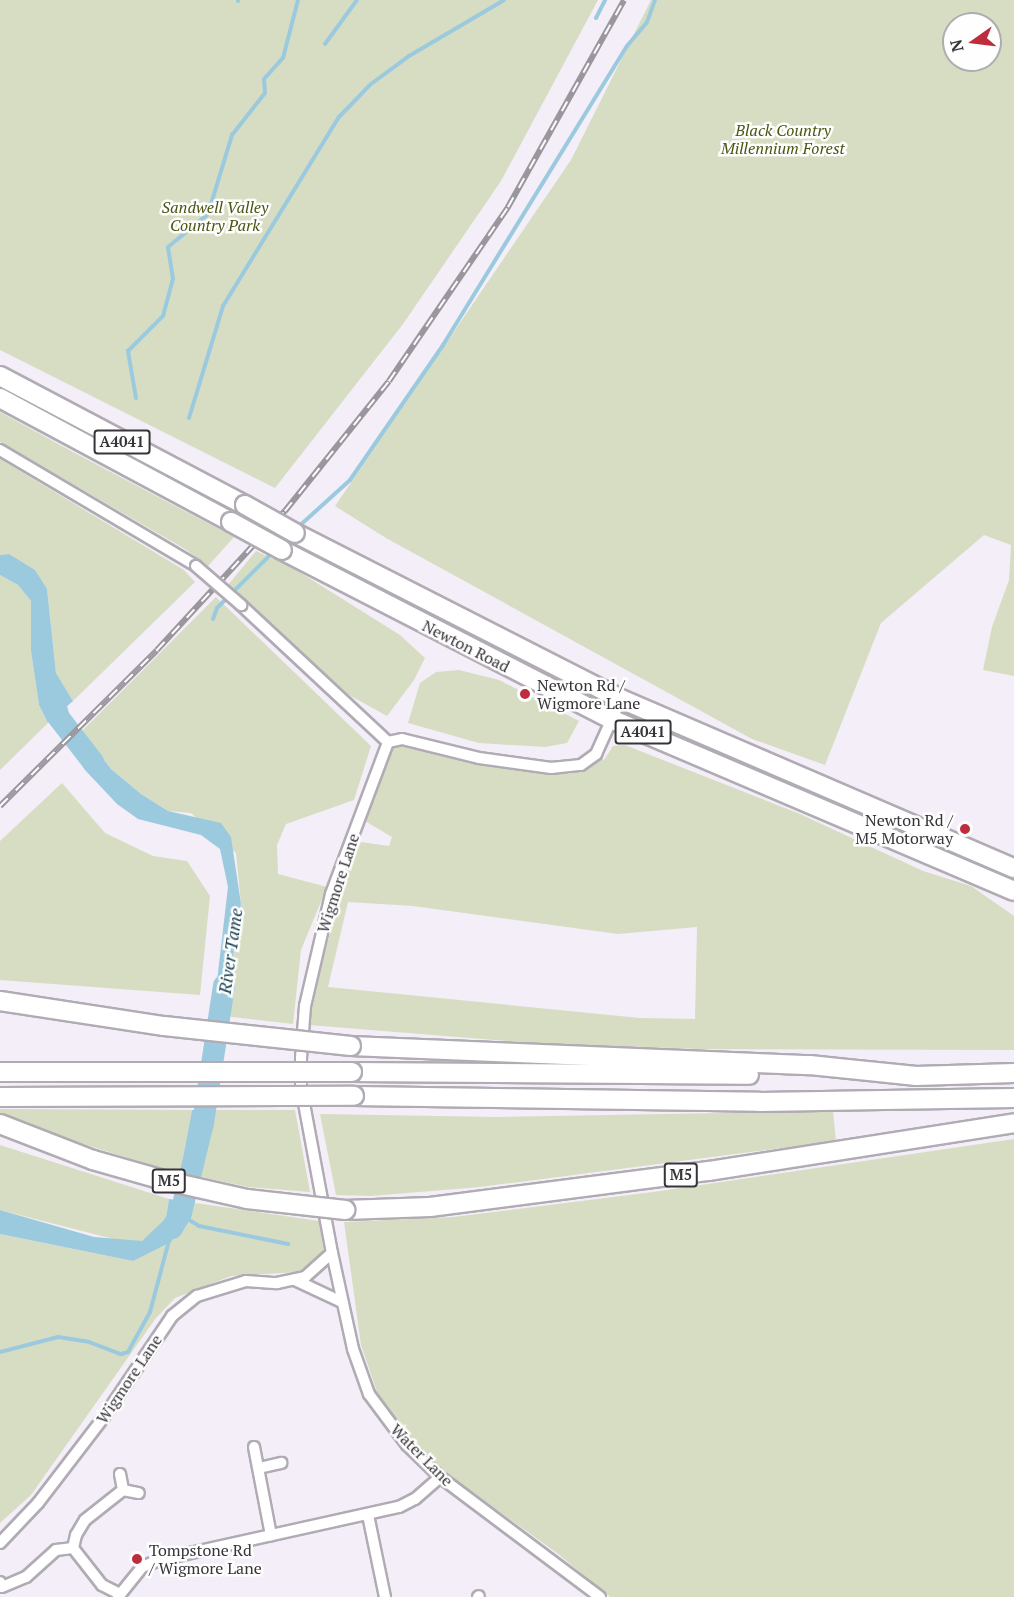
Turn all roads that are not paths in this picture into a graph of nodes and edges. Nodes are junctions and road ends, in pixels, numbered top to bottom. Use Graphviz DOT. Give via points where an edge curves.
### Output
graph roads {
  1 [pos="0,376"];
  2 [pos="0,398"];
  3 [pos="0,450"];
  4 [pos="621,699"];
  5 [pos="611,719"];
  6 [pos="388,742"];
  7 [pos="914,825"];
  8 [pos="1014,868"];
  9 [pos="1014,889"];
  10 [pos="0,1001"];
  11 [pos="0,1072"];
  12 [pos="1014,1072"];
  13 [pos="898,1074"];
  14 [pos="0,1097"];
  15 [pos="1014,1098"];
  16 [pos="1014,1123"];
  17 [pos="0,1124"];
  18 [pos="332,1253"];
  19 [pos="295,1280"];
  20 [pos="342,1302"];
  21 [pos="254,1447"];
  22 [pos="281,1462"];
  23 [pos="259,1468"];
  24 [pos="120,1474"];
  25 [pos="440,1477"];
  26 [pos="123,1490"];
  27 [pos="139,1493"];
  28 [pos="368,1515"];
  29 [pos="272,1535"];
  30 [pos="0,1543"];
  31 [pos="73,1548"];
  32 [pos="1,1586"];
  33 [pos="119,1596"];
  34 [pos="386,1597"];
  35 [pos="600,1597"];
  1 -- 4 [label="highway, Newton Road / A4041, bridge"];
  2 -- 5 [label="highway, Newton Road / A4041, bridge" via="282,550"];
  3 -- 6 [label="street, bridge" via="196,566"];
  4 -- 5 [label="street"];
  4 -- 7 [label="highway, Newton Road / A4041"];
  5 -- 6 [label="street" via="596,754 580,765 551,768 479,758 402,739"];
  5 -- 9 [label="highway, Newton Road / A4041"];
  6 -- 18 [label="street, Wigmore Lane" via="331,894 305,1006 301,1087"];
  7 -- 8 [label="highway, Newton Road / A4041"];
  7 -- 9 [label="highway" via="923,842"];
  10 -- 13 [label="highway, bridge" via="164,1026 351,1046 810,1065"];
  11 -- 13 [label="highway, bridge" via="352,1072 584,1077"];
  12 -- 13 [label="highway"];
  14 -- 15 [label="highway, bridge" via="354,1096 760,1102"];
  16 -- 17 [label="highway, M5, bridge" via="709,1171 511,1197 430,1207 345,1210 247,1199 164,1180 93,1160"];
  18 -- 19 [label="street, Wigmore Lane" via="313,1271"];
  18 -- 20 [label="street, Water Lane"];
  19 -- 20 [label="street, Wigmore Lane"];
  19 -- 30 [label="street, Wigmore Lane" via="236,1284 197,1296 171,1316 104,1417 38,1503"];
  20 -- 25 [label="street, Water Lane" via="352,1349 369,1394 407,1445"];
  21 -- 23 [label="street"];
  22 -- 23 [label="street"];
  23 -- 29 [label="street"];
  24 -- 26 [label="street"];
  25 -- 28 [label="street" via="415,1499"];
  25 -- 35 [label="street, Water Lane"];
  26 -- 27 [label="street"];
  26 -- 31 [label="street" via="80,1526"];
  28 -- 29 [label="street"];
  28 -- 34 [label="street"];
  29 -- 33 [label="street" via="159,1560 142,1567"];
  31 -- 32 [label="street" via="56,1550 26,1577"];
  31 -- 33 [label="street" via="102,1585"];
}
